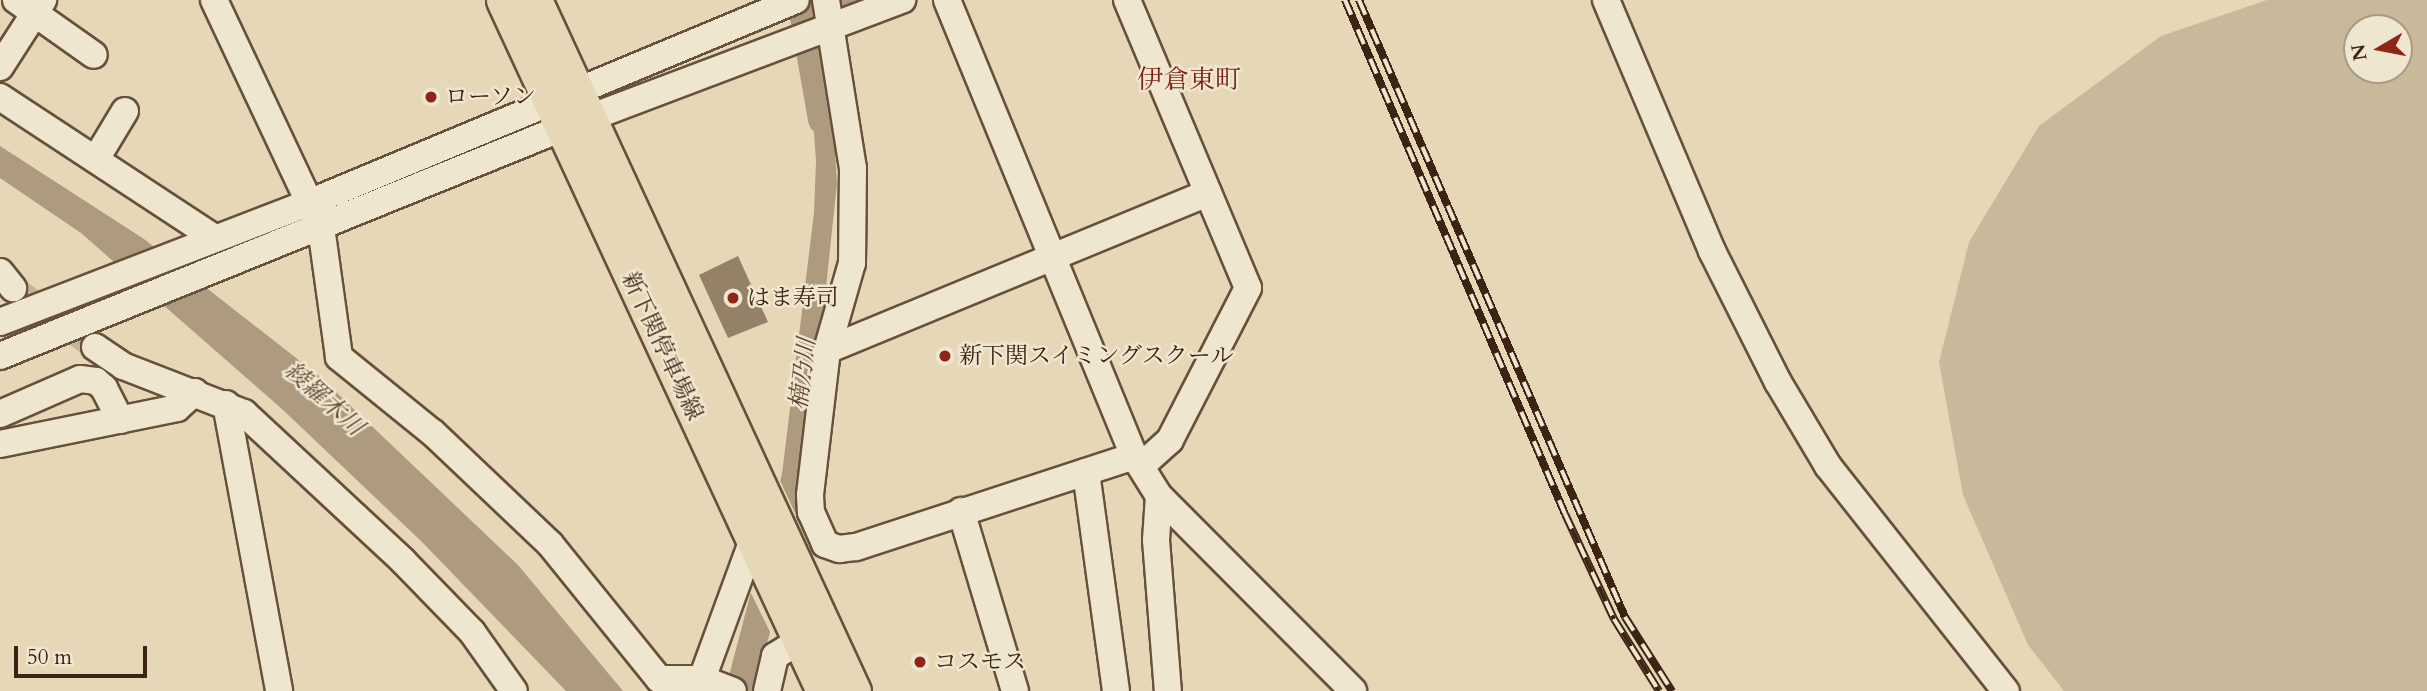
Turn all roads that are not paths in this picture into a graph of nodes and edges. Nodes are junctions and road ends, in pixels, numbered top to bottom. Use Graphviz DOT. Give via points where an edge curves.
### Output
graph roads {
  1 [pos="214,0"];
  2 [pos="503,0"];
  3 [pos="535,0"];
  4 [pos="902,0"];
  5 [pos="947,0"];
  6 [pos="1127,0"];
  7 [pos="1606,0"];
  8 [pos="31,4"];
  9 [pos="781,4"];
  10 [pos="829,18"];
  11 [pos="785,43"];
  12 [pos="94,55"];
  13 [pos="0,67"];
  14 [pos="0,97"];
  15 [pos="569,110"];
  16 [pos="125,111"];
  17 [pos="96,159"];
  18 [pos="1208,193"];
  19 [pos="311,202"];
  20 [pos="321,227"];
  21 [pos="214,237"];
  22 [pos="1052,258"];
  23 [pos="0,321"];
  24 [pos="95,347"];
  25 [pos="827,350"];
  26 [pos="0,356"];
  27 [pos="195,392"];
  28 [pos="226,404"];
  29 [pos="0,414"];
  30 [pos="120,420"];
  31 [pos="0,444"];
  32 [pos="1138,461"];
  33 [pos="1086,472"];
  34 [pos="1159,496"];
  35 [pos="961,511"];
  36 [pos="754,542"];
  37 [pos="825,544"];
  38 [pos="797,604"];
  39 [pos="715,684"];
  40 [pos="279,691"];
  41 [pos="514,691"];
  42 [pos="767,691"];
  43 [pos="823,691"];
  44 [pos="853,691"];
  45 [pos="1015,691"];
  46 [pos="1116,691"];
  47 [pos="1168,691"];
  48 [pos="1353,691"];
  49 [pos="2006,691"];
  1 -- 19 [label="street"];
  2 -- 15 [label="main road, 新下関停車場線"];
  3 -- 15 [label="main road, 新下関停車場線"];
  4 -- 10 [label="street"];
  5 -- 22 [label="street"];
  6 -- 18 [label="street"];
  7 -- 49 [label="street" via="1712,251 1778,382 1828,466"];
  8 -- 12 [label="street"];
  8 -- 13 [label="street"];
  9 -- 11 [label="street"];
  9 -- 15 [label="street"];
  10 -- 11 [label="street"];
  10 -- 25 [label="street" via="853,169 852,263"];
  11 -- 15 [label="street"];
  14 -- 17 [label="street"];
  15 -- 19 [label="street"];
  15 -- 20 [label="street"];
  15 -- 36 [label="main road, 新下関停車場線"];
  15 -- 38 [label="main road, 新下関停車場線" via="759,486"];
  16 -- 17 [label="street"];
  17 -- 21 [label="street"];
  18 -- 22 [label="street"];
  18 -- 32 [label="street" via="1248,288 1170,440"];
  19 -- 20 [label="street"];
  19 -- 21 [label="street"];
  20 -- 26 [label="street"];
  20 -- 39 [label="street" via="338,357 433,433 550,544 659,679"];
  21 -- 23 [label="street"];
  22 -- 25 [label="street"];
  22 -- 32 [label="street"];
  24 -- 27 [label="street" via="123,366"];
  25 -- 37 [label="street" via="810,495 811,512"];
  27 -- 28 [label="street"];
  27 -- 30 [label="street" via="177,408"];
  28 -- 40 [label="street"];
  28 -- 41 [label="street" via="244,413 403,561 472,632"];
  29 -- 30 [label="street" via="80,379 96,381 104,388"];
  30 -- 31 [label="street"];
  32 -- 33 [label="street"];
  32 -- 34 [label="street"];
  33 -- 35 [label="street"];
  33 -- 46 [label="street"];
  34 -- 47 [label="street" via="1156,540"];
  34 -- 48 [label="street"];
  35 -- 37 [label="street" via="856,547 839,549"];
  35 -- 45 [label="street"];
  36 -- 38 [label="main road, 新下関停車場線"];
  36 -- 39 [label="street"];
  37 -- 38 [label="street"];
  38 -- 42 [label="street" via="775,656"];
  38 -- 43 [label="main road, 新下関停車場線"];
  38 -- 44 [label="main road, 新下関停車場線"];
}
